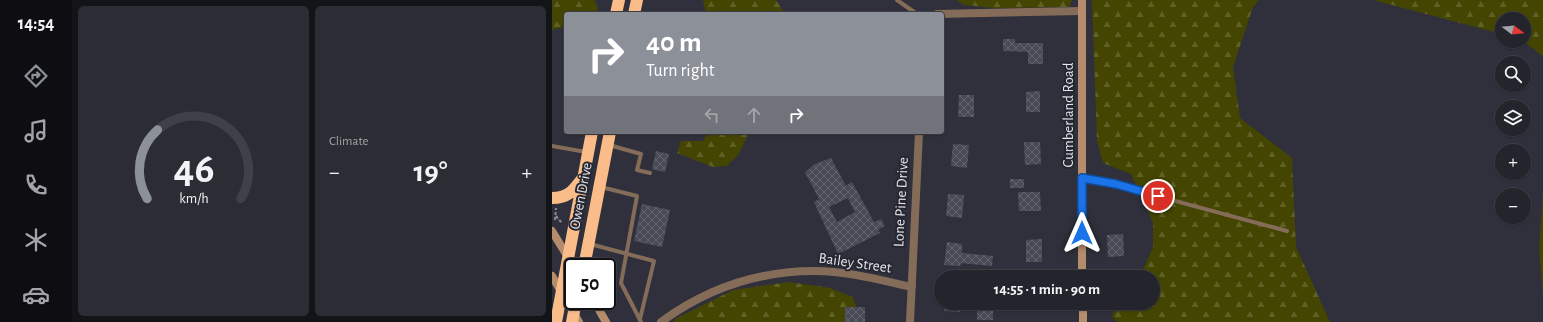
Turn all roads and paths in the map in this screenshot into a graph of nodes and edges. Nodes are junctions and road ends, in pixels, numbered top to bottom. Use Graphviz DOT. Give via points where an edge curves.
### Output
graph roads {
  1 [pos="619,0"];
  2 [pos="637,0"];
  3 [pos="898,0"];
  4 [pos="1082,0"];
  5 [pos="1082,11"];
  6 [pos="616,12"];
  7 [pos="634,12"];
  8 [pos="914,12"];
  9 [pos="944,14"];
  10 [pos="592,134"];
  11 [pos="610,134"];
  12 [pos="919,134"];
  13 [pos="608,145"];
  14 [pos="552,146"];
  15 [pos="588,153"];
  16 [pos="650,173"];
  17 [pos="584,176"];
  18 [pos="1082,178"];
  19 [pos="600,186"];
  20 [pos="554,203"];
  21 [pos="556,214"];
  22 [pos="555,220"];
  23 [pos="562,223"];
  24 [pos="552,231"];
  25 [pos="1287,231"];
  26 [pos="588,243"];
  27 [pos="627,254"];
  28 [pos="568,258"];
  29 [pos="572,258"];
  30 [pos="586,258"];
  31 [pos="1082,270"];
  32 [pos="552,276"];
  33 [pos="564,287"];
  34 [pos="912,287"];
  35 [pos="562,294"];
  36 [pos="599,310"];
  37 [pos="1083,310"];
  38 [pos="575,319"];
  39 [pos="641,321"];
  40 [pos="556,322"];
  41 [pos="606,322"];
  42 [pos="661,322"];
  43 [pos="910,322"];
  44 [pos="1083,322"];
  1 -- 6 [label="highway"];
  2 -- 7 [label="highway"];
  3 -- 8 [label="lane"];
  4 -- 5 [label="main road, Cumberland Road"];
  5 -- 9 [label="street"];
  5 -- 18 [label="main road, Cumberland Road"];
  10 -- 15 [label="highway, Owen Drive"];
  11 -- 13 [label="highway, Owen Drive"];
  12 -- 34 [label="street, Lone Pine Drive"];
  13 -- 16 [label="lane" via="642,154 637,170"];
  13 -- 19 [label="highway, Owen Drive"];
  14 -- 15 [label="lane"];
  15 -- 17 [label="highway, Owen Drive"];
  17 -- 20 [label="highway" via="571,193 558,198"];
  17 -- 29 [label="highway, Owen Drive"];
  18 -- 25 [label="lane" via="1116,184"];
  18 -- 31 [label="main road, Cumberland Road"];
  19 -- 26 [label="highway, Owen Drive"];
  19 -- 27 [label="lane" via="637,196"];
  20 -- 21 [label="path"];
  21 -- 22 [label="path"];
  21 -- 23 [label="path"];
  24 -- 28 [label="main road"];
  26 -- 27 [label="lane"];
  26 -- 30 [label="highway, Owen Drive"];
  27 -- 39 [label="lane" via="621,283"];
  27 -- 39 [label="lane" via="654,261"];
  32 -- 35 [label="main road"];
  33 -- 35 [label="highway, Owen Drive"];
  34 -- 42 [label="street, Bailey Street" via="838,273 783,272 724,287 679,309"];
  34 -- 43 [label="street, Lone Pine Drive"];
  35 -- 38 [label="main road"];
  35 -- 40 [label="highway, Owen Drive"];
  36 -- 41 [label="main road"];
  37 -- 44 [label="main road"];
}
